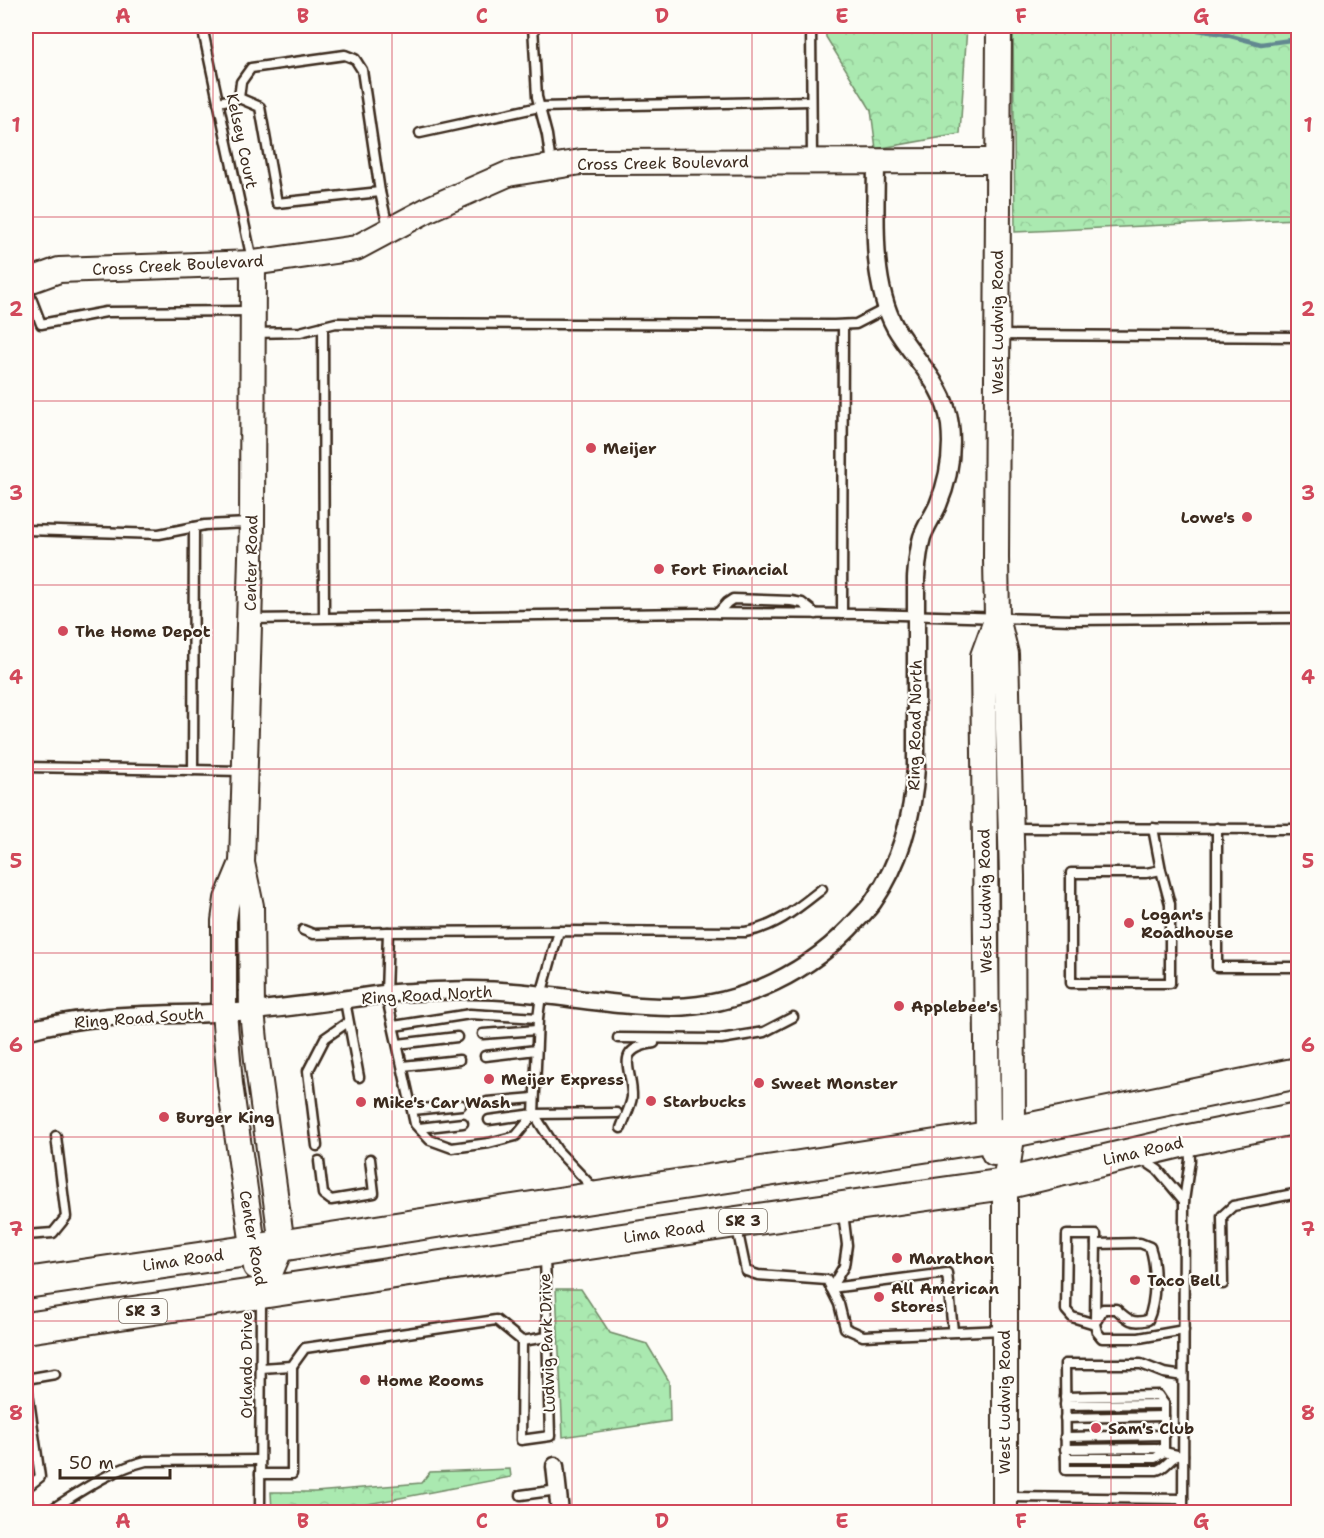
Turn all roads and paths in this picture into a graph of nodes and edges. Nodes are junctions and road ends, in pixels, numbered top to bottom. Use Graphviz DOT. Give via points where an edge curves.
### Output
graph roads {
  1 [pos="202,26"];
  2 [pos="532,26"];
  3 [pos="811,26"];
  4 [pos="999,26"];
  5 [pos="239,98"];
  6 [pos="812,101"];
  7 [pos="218,102"];
  8 [pos="539,107"];
  9 [pos="420,133"];
  10 [pos="812,161"];
  11 [pos="876,161"];
  12 [pos="997,161"];
  13 [pos="551,167"];
  14 [pos="380,192"];
  15 [pos="389,230"];
  16 [pos="253,263"];
  17 [pos="26,284"];
  18 [pos="887,308"];
  19 [pos="253,322"];
  20 [pos="843,325"];
  21 [pos="323,326"];
  22 [pos="996,335"];
  23 [pos="1299,337"];
  24 [pos="252,523"];
  25 [pos="195,527"];
  26 [pos="26,530"];
  27 [pos="718,613"];
  28 [pos="816,614"];
  29 [pos="842,614"];
  30 [pos="324,616"];
  31 [pos="916,616"];
  32 [pos="997,618"];
  33 [pos="1299,618"];
  34 [pos="250,619"];
  35 [pos="26,768"];
  36 [pos="193,770"];
  37 [pos="246,771"];
  38 [pos="1011,828"];
  39 [pos="1153,828"];
  40 [pos="1218,828"];
  41 [pos="1299,829"];
  42 [pos="242,863"];
  43 [pos="1161,870"];
  44 [pos="822,889"];
  45 [pos="303,930"];
  46 [pos="559,931"];
  47 [pos="387,932"];
  48 [pos="1299,967"];
  49 [pos="386,994"];
  50 [pos="541,995"];
  51 [pos="345,1000"];
  52 [pos="252,1011"];
  53 [pos="224,1012"];
  54 [pos="793,1017"];
  55 [pos="538,1018"];
  56 [pos="348,1022"];
  57 [pos="394,1026"];
  58 [pos="537,1030"];
  59 [pos="26,1031"];
  60 [pos="483,1034"];
  61 [pos="457,1037"];
  62 [pos="618,1038"];
  63 [pos="672,1040"];
  64 [pos="398,1044"];
  65 [pos="536,1050"];
  66 [pos="485,1056"];
  67 [pos="459,1060"];
  68 [pos="403,1066"];
  69 [pos="1299,1074"];
  70 [pos="359,1077"];
  71 [pos="534,1098"];
  72 [pos="487,1102"];
  73 [pos="461,1105"];
  74 [pos="413,1110"];
  75 [pos="617,1113"];
  76 [pos="534,1114"];
  77 [pos="1299,1118"];
  78 [pos="489,1120"];
  79 [pos="463,1123"];
  80 [pos="419,1128"];
  81 [pos="621,1128"];
  82 [pos="1000,1134"];
  83 [pos="56,1136"];
  84 [pos="1189,1140"];
  85 [pos="317,1146"];
  86 [pos="1134,1154"];
  87 [pos="370,1159"];
  88 [pos="319,1161"];
  89 [pos="1005,1184"];
  90 [pos="1299,1193"];
  91 [pos="601,1196"];
  92 [pos="1184,1201"];
  93 [pos="842,1207"];
  94 [pos="736,1222"];
  95 [pos="26,1235"];
  96 [pos="1096,1244"];
  97 [pos="282,1245"];
  98 [pos="252,1250"];
  99 [pos="544,1250"];
  100 [pos="26,1283"];
  101 [pos="1223,1284"];
  102 [pos="831,1288"];
  103 [pos="261,1293"];
  104 [pos="1095,1324"];
  105 [pos="26,1328"];
  106 [pos="1004,1330"];
  107 [pos="1184,1330"];
  108 [pos="953,1331"];
  109 [pos="547,1337"];
  110 [pos="522,1341"];
  111 [pos="292,1366"];
  112 [pos="261,1368"];
  113 [pos="55,1374"];
  114 [pos="1183,1376"];
  115 [pos="26,1379"];
  116 [pos="1065,1401"];
  117 [pos="1164,1416"];
  118 [pos="1065,1418"];
  119 [pos="1164,1435"];
  120 [pos="1065,1437"];
  121 [pos="1164,1452"];
  122 [pos="1066,1453"];
  123 [pos="1180,1455"];
  124 [pos="260,1460"];
  125 [pos="555,1466"];
  126 [pos="260,1474"];
  127 [pos="26,1488"];
  128 [pos="558,1490"];
  129 [pos="521,1495"];
  130 [pos="26,1499"];
  131 [pos="1183,1499"];
  132 [pos="1005,1505"];
  133 [pos="260,1508"];
  134 [pos="33,1512"];
  135 [pos="47,1512"];
  136 [pos="560,1512"];
  137 [pos="1183,1512"];
  1 -- 7 [label="lane, Kelsey Court"];
  2 -- 8 [label="lane"];
  3 -- 6 [label="lane"];
  4 -- 12 [label="street, West Ludwig Road"];
  5 -- 7 [label="lane"];
  5 -- 14 [label="lane" via="260,107 277,203"];
  5 -- 14 [label="lane" via="242,82 251,68 345,55 355,59 362,70"];
  6 -- 8 [label="lane"];
  6 -- 10 [label="lane"];
  7 -- 16 [label="lane, Kelsey Court"];
  8 -- 9 [label="lane"];
  8 -- 13 [label="lane"];
  10 -- 11 [label="street, Cross Creek Boulevard"];
  10 -- 13 [label="street, Cross Creek Boulevard" via="581,162"];
  11 -- 12 [label="street, Cross Creek Boulevard"];
  11 -- 18 [label="street, Ring Road North" via="878,256 882,297"];
  12 -- 22 [label="street, West Ludwig Road"];
  13 -- 15 [label="street, Cross Creek Boulevard" via="508,174"];
  14 -- 15 [label="lane"];
  15 -- 16 [label="street, Cross Creek Boulevard" via="356,248"];
  16 -- 17 [label="street, Cross Creek Boulevard" via="59,270"];
  16 -- 19 [label="street, Center Road"];
  17 -- 19 [label="lane" via="41,324 106,312"];
  18 -- 20 [label="lane" via="856,324"];
  18 -- 31 [label="street, Ring Road North" via="932,377 950,424 950,463 943,491 917,556"];
  19 -- 21 [label="lane" via="300,332"];
  19 -- 24 [label="street, Center Road"];
  20 -- 21 [label="lane"];
  20 -- 29 [label="lane"];
  21 -- 30 [label="lane"];
  22 -- 23 [label="lane"];
  22 -- 32 [label="street, West Ludwig Road"];
  24 -- 25 [label="lane"];
  24 -- 34 [label="street, Center Road"];
  25 -- 26 [label="lane" via="159,534"];
  25 -- 36 [label="lane"];
  27 -- 28 [label="lane"];
  27 -- 28 [label="lane" via="733,599 791,601 802,603"];
  27 -- 30 [label="lane"];
  28 -- 29 [label="lane"];
  29 -- 31 [label="lane"];
  30 -- 34 [label="lane"];
  31 -- 32 [label="lane"];
  31 -- 50 [label="street, Ring Road North" via="916,768 912,806 898,855 875,900 844,934 805,965 738,998 673,1007"];
  32 -- 33 [label="lane"];
  32 -- 38 [label="street, West Ludwig Road" via="1006,654"];
  32 -- 82 [label="street, West Ludwig Road" via="983,657"];
  34 -- 37 [label="street, Center Road"];
  35 -- 36 [label="lane"];
  36 -- 37 [label="lane"];
  37 -- 42 [label="street, Center Road"];
  38 -- 39 [label="lane"];
  38 -- 82 [label="street, West Ludwig Road"];
  39 -- 40 [label="lane"];
  39 -- 43 [label="lane"];
  40 -- 41 [label="lane"];
  40 -- 48 [label="lane" via="1216,967"];
  42 -- 52 [label="street, Center Road" via="251,906"];
  42 -- 53 [label="street, Center Road" via="227,899 224,921"];
  43 -- 43 [label="lane" via="1071,873 1071,983 1170,983 1170,904"];
  44 -- 46 [label="lane" via="778,922 759,930"];
  45 -- 47 [label="lane" via="313,934"];
  46 -- 47 [label="lane"];
  46 -- 50 [label="lane"];
  47 -- 49 [label="lane"];
  49 -- 50 [label="street, Ring Road North" via="494,990"];
  49 -- 51 [label="street, Ring Road North"];
  49 -- 57 [label="lane"];
  50 -- 55 [label="lane"];
  51 -- 52 [label="street, Ring Road North"];
  51 -- 56 [label="lane"];
  52 -- 53 [label="street, Ring Road South"];
  52 -- 97 [label="street, Center Road"];
  53 -- 59 [label="street, Ring Road South" via="73,1021"];
  53 -- 98 [label="street, Center Road"];
  54 -- 63 [label="lane" via="764,1032 721,1039"];
  55 -- 57 [label="lane" via="470,1014"];
  55 -- 58 [label="lane"];
  56 -- 70 [label="lane"];
  56 -- 85 [label="lane" via="325,1038 308,1071"];
  57 -- 64 [label="lane"];
  58 -- 60 [label="lane"];
  58 -- 65 [label="lane"];
  61 -- 64 [label="lane"];
  62 -- 63 [label="lane"];
  63 -- 81 [label="lane" via="636,1048 628,1056 632,1098"];
  64 -- 68 [label="lane"];
  65 -- 66 [label="lane"];
  65 -- 71 [label="lane"];
  67 -- 68 [label="lane"];
  68 -- 74 [label="lane"];
  69 -- 82 [label="highway, Lima Road"];
  71 -- 72 [label="lane"];
  71 -- 76 [label="lane"];
  73 -- 74 [label="lane"];
  74 -- 80 [label="lane"];
  75 -- 76 [label="lane"];
  76 -- 78 [label="lane"];
  76 -- 80 [label="lane" via="516,1136 452,1148 430,1140"];
  76 -- 91 [label="lane" via="557,1150"];
  77 -- 84 [label="highway, Lima Road / SR 3"];
  79 -- 80 [label="lane"];
  82 -- 89 [label="street, West Ludwig Road"];
  82 -- 91 [label="highway, Lima Road"];
  83 -- 95 [label="lane" via="66,1216 53,1233"];
  84 -- 86 [label="highway, Lima Road / SR 3"];
  84 -- 92 [label="lane"];
  86 -- 89 [label="highway, Lima Road / SR 3"];
  86 -- 92 [label="lane" via="1158,1170"];
  87 -- 88 [label="lane" via="374,1193 330,1200 323,1194"];
  89 -- 93 [label="highway, Lima Road / SR 3"];
  89 -- 106 [label="street, West Ludwig Road"];
  90 -- 101 [label="lane" via="1233,1206 1222,1216"];
  91 -- 97 [label="highway, Lima Road"];
  92 -- 107 [label="lane"];
  93 -- 94 [label="highway, Lima Road / SR 3"];
  93 -- 102 [label="lane" via="844,1266"];
  94 -- 99 [label="highway, Lima Road / SR 3"];
  94 -- 102 [label="lane" via="746,1271 827,1280"];
  96 -- 104 [label="lane"];
  96 -- 104 [label="lane" via="1096,1235 1067,1235 1066,1310 1072,1317"];
  96 -- 104 [label="lane" via="1140,1243 1150,1247 1154,1257 1153,1309 1148,1320 1136,1323 1116,1309 1103,1309"];
  97 -- 98 [label="highway, Lima Road"];
  97 -- 103 [label="street, Center Road"];
  98 -- 100 [label="highway, Lima Road"];
  98 -- 103 [label="street, Center Road"];
  99 -- 103 [label="highway, Lima Road / SR 3"];
  99 -- 109 [label="lane, Ludwig Park Drive"];
  102 -- 108 [label="lane" via="845,1328 863,1336"];
  102 -- 108 [label="lane" via="947,1273"];
  103 -- 105 [label="highway, Lima Road / SR 3"];
  103 -- 112 [label="lane, Orlando Drive"];
  104 -- 107 [label="lane" via="1102,1338 1139,1338"];
  106 -- 108 [label="lane"];
  106 -- 132 [label="street, West Ludwig Road"];
  107 -- 114 [label="lane"];
  109 -- 110 [label="lane"];
  109 -- 110 [label="lane, Ludwig Park Drive" via="550,1436 521,1440"];
  110 -- 111 [label="lane" via="496,1320 305,1348"];
  111 -- 112 [label="lane"];
  111 -- 126 [label="lane" via="292,1474"];
  112 -- 124 [label="lane, Orlando Drive"];
  113 -- 115 [label="lane"];
  114 -- 116 [label="lane" via="1142,1364 1065,1364"];
  114 -- 123 [label="lane"];
  115 -- 127 [label="lane" via="40,1477"];
  116 -- 117 [label="lane" via="1164,1404"];
  116 -- 118 [label="lane"];
  117 -- 118 [label="lane"];
  117 -- 119 [label="lane"];
  118 -- 120 [label="lane"];
  119 -- 120 [label="lane"];
  119 -- 121 [label="lane"];
  120 -- 122 [label="lane"];
  121 -- 122 [label="lane" via="1155,1458"];
  121 -- 123 [label="lane"];
  122 -- 123 [label="lane" via="1066,1470 1157,1470"];
  123 -- 131 [label="lane"];
  124 -- 126 [label="lane, Orlando Drive"];
  124 -- 135 [label="lane" via="133,1464 105,1476"];
  125 -- 128 [label="street"];
  126 -- 133 [label="lane, Orlando Drive"];
  128 -- 129 [label="lane"];
  128 -- 136 [label="street"];
  130 -- 134 [label="lane"];
  131 -- 132 [label="lane"];
  131 -- 137 [label="lane"];
}
